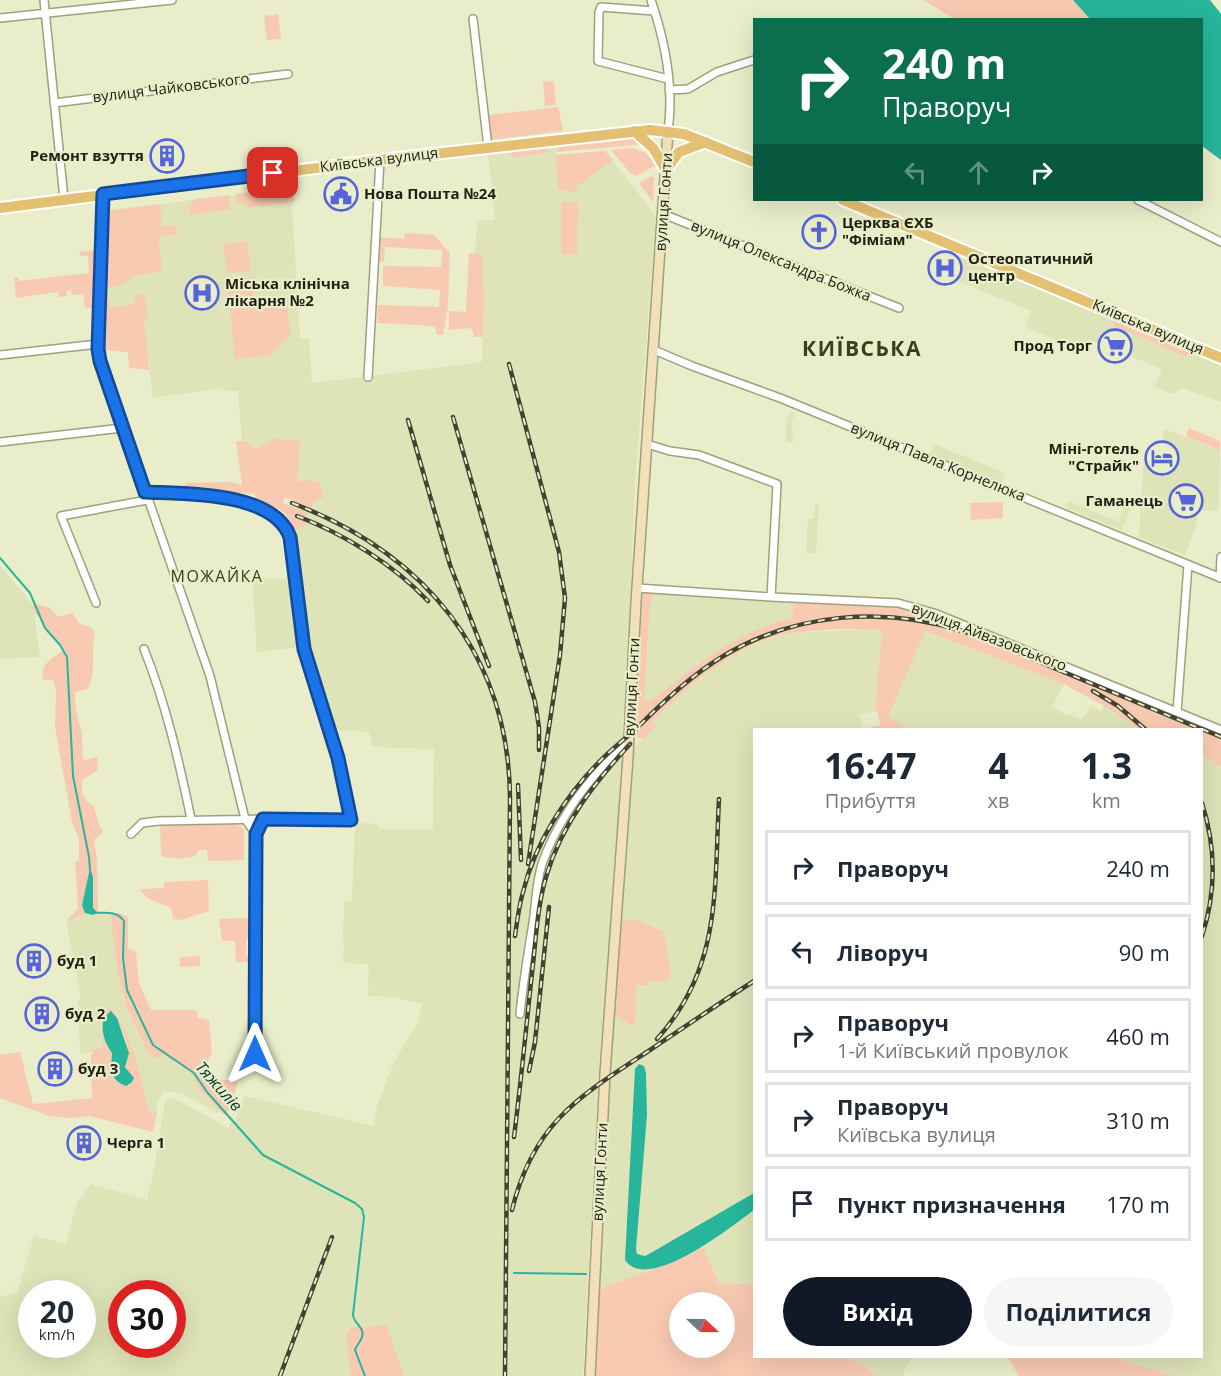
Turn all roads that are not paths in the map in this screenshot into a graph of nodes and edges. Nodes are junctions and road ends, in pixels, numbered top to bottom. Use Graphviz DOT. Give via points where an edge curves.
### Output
graph roads {
  1 [pos="45,0"];
  2 [pos="172,0"];
  3 [pos="651,0"];
  4 [pos="654,11"];
  5 [pos="46,14"];
  6 [pos="0,18"];
  7 [pos="473,19"];
  8 [pos="753,60"];
  9 [pos="288,74"];
  10 [pos="668,79"];
  11 [pos="669,90"];
  12 [pos="54,103"];
  13 [pos="634,131"];
  14 [pos="668,131"];
  15 [pos="706,142"];
  16 [pos="488,147"];
  17 [pos="380,160"];
  18 [pos="753,162"];
  19 [pos="666,170"];
  20 [pos="103,194"];
  21 [pos="64,200"];
  22 [pos="845,201"];
  23 [pos="1140,201"];
  24 [pos="0,208"];
  25 [pos="663,214"];
  26 [pos="1221,242"];
  27 [pos="899,308"];
  28 [pos="98,344"];
  29 [pos="654,350"];
  30 [pos="0,355"];
  31 [pos="1221,358"];
  32 [pos="368,377"];
  33 [pos="122,428"];
  34 [pos="0,442"];
  35 [pos="647,444"];
  36 [pos="146,496"];
  37 [pos="1221,557"];
  38 [pos="1188,565"];
  39 [pos="1220,578"];
  40 [pos="637,588"];
  41 [pos="771,597"];
  42 [pos="96,603"];
  43 [pos="144,649"];
  44 [pos="1177,712"];
  45 [pos="1221,730"];
  46 [pos="629,740"];
  47 [pos="191,819"];
  48 [pos="244,819"];
  49 [pos="263,819"];
  50 [pos="131,834"];
  51 [pos="256,834"];
  52 [pos="520,1014"];
  53 [pos="255,1054"];
  54 [pos="590,1376"];
  1 -- 5 [label="street"];
  2 -- 5 [label="street"];
  3 -- 4 [label="street, вулиця Гонти"];
  4 -- 10 [label="street, вулиця Гонти"];
  4 -- 10 [label="street" via="602,8 598,61"];
  5 -- 6 [label="street"];
  5 -- 12 [label="street"];
  7 -- 16 [label="street"];
  8 -- 11 [label="street" via="717,72 688,89"];
  9 -- 12 [label="street, вулиця Чайковського"];
  10 -- 11 [label="street, вулиця Гонти"];
  11 -- 14 [label="street, вулиця Гонти"];
  12 -- 21 [label="street"];
  13 -- 14 [label="main road, Київська вулиця"];
  13 -- 16 [label="main road, Київська вулиця"];
  13 -- 19 [label="main road" via="653,148"];
  14 -- 15 [label="main road, Київська вулиця"];
  14 -- 19 [label="street, вулиця Гонти"];
  15 -- 18 [label="main road, Київська вулиця"];
  15 -- 19 [label="main road" via="679,152"];
  16 -- 17 [label="main road, Київська вулиця"];
  17 -- 20 [label="main road, Київська вулиця"];
  17 -- 32 [label="street"];
  19 -- 25 [label="street, вулиця Гонти"];
  20 -- 21 [label="main road, Київська вулиця"];
  20 -- 28 [label="street"];
  21 -- 24 [label="main road, Київська вулиця"];
  22 -- 31 [label="main road, Київська вулиця"];
  23 -- 26 [label="street"];
  25 -- 27 [label="street, вулиця Олександра Божка"];
  25 -- 29 [label="street, вулиця Гонти"];
  28 -- 30 [label="street"];
  28 -- 33 [label="street"];
  29 -- 35 [label="street, вулиця Гонти"];
  29 -- 38 [label="street, вулиця Павла Корнелюка"];
  33 -- 34 [label="street"];
  33 -- 36 [label="street"];
  35 -- 40 [label="street, вулиця Гонти"];
  35 -- 41 [label="street" via="699,455 777,484"];
  36 -- 42 [label="street" via="61,516"];
  36 -- 48 [label="street" via="210,676"];
  36 -- 49 [label="street" via="206,495 238,501 274,516 288,530 304,649 338,758 351,820"];
  37 -- 39 [label="street"];
  38 -- 39 [label="street, вулиця Павла Корнелюка"];
  38 -- 44 [label="street"];
  40 -- 41 [label="street, вулиця Айвазовського"];
  40 -- 46 [label="street, вулиця Гонти"];
  41 -- 44 [label="street, вулиця Айвазовського" via="914,606"];
  43 -- 47 [label="street" via="163,699"];
  44 -- 45 [label="street, вулиця Айвазовського"];
  46 -- 52 [label="street" via="592,778 550,844 536,885"];
  46 -- 54 [label="street, вулиця Гонти" via="605,1073"];
  47 -- 48 [label="street"];
  47 -- 50 [label="street" via="142,823"];
  48 -- 49 [label="street"];
  48 -- 51 [label="street"];
  49 -- 51 [label="street"];
  51 -- 53 [label="street"];
}
